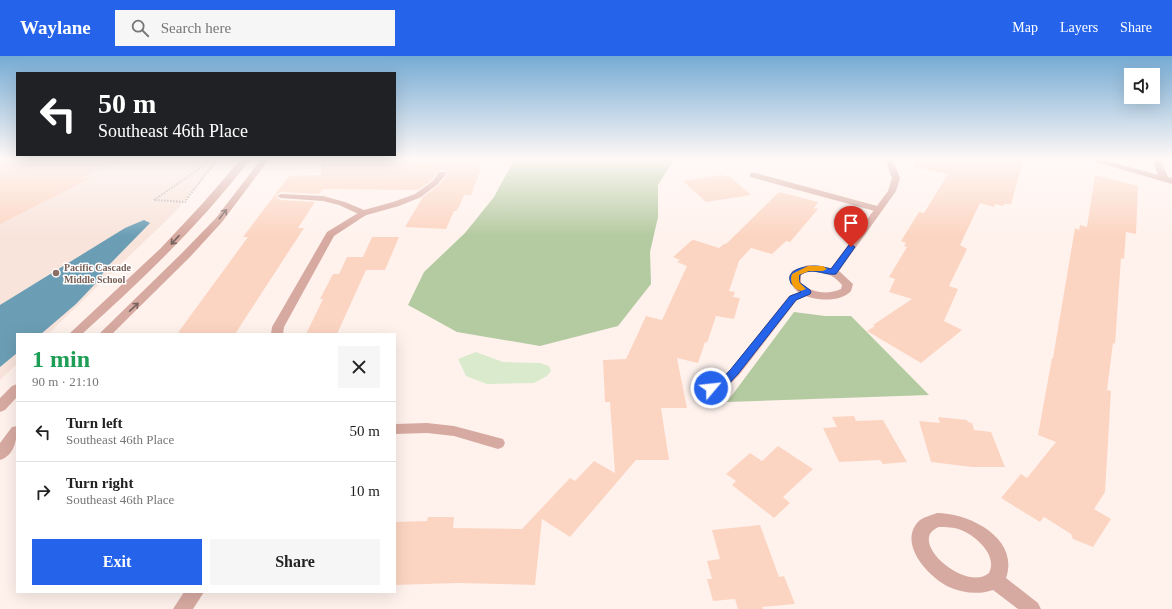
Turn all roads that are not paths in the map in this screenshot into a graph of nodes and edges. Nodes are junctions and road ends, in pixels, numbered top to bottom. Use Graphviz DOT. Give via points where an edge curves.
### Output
graph roads {
  1 [pos="225,184"];
  2 [pos="246,184"];
  3 [pos="435,184"];
  4 [pos="785,184"];
  5 [pos="894,184"];
  6 [pos="281,196"];
  7 [pos="878,209"];
  8 [pos="363,213"];
  9 [pos="834,272"];
  10 [pos="807,292"];
  11 [pos="76,333"];
  12 [pos="106,333"];
  13 [pos="277,333"];
  14 [pos="711,388"];
  15 [pos="16,390"];
  16 [pos="0,407"];
  17 [pos="396,429"];
  18 [pos="16,432"];
  19 [pos="498,443"];
  20 [pos="0,454"];
  21 [pos="996,580"];
  22 [pos="194,593"];
  23 [pos="182,609"];
  24 [pos="1032,609"];
  1 -- 11 [label="street, one-way" via="168,248"];
  12 -- 2 [label="street, one-way" via="141,301 219,220"];
  3 -- 8 [label="lane" via="407,200"];
  4 -- 7 [label="lane"];
  5 -- 7 [label="street"];
  6 -- 8 [label="lane" via="329,198"];
  7 -- 9 [label="street"];
  8 -- 13 [label="street" via="330,234"];
  9 -- 10 [label="street" via="816,268 801,270 794,278"];
  9 -- 10 [label="street" via="845,281 846,291 825,297"];
  10 -- 14 [label="lane" via="793,298 735,372 722,385"];
  15 -- 16 [label="street"];
  17 -- 19 [label="street" via="427,428 454,431"];
  18 -- 20 [label="street"];
  21 -- 21 [label="street" via="1001,570 1000,558 993,545 981,533 951,520 938,520 927,525 921,534 920,545 926,558 938,570 952,580 970,585 984,585"];
  21 -- 24 [label="street"];
  22 -- 23 [label="street"];
}
